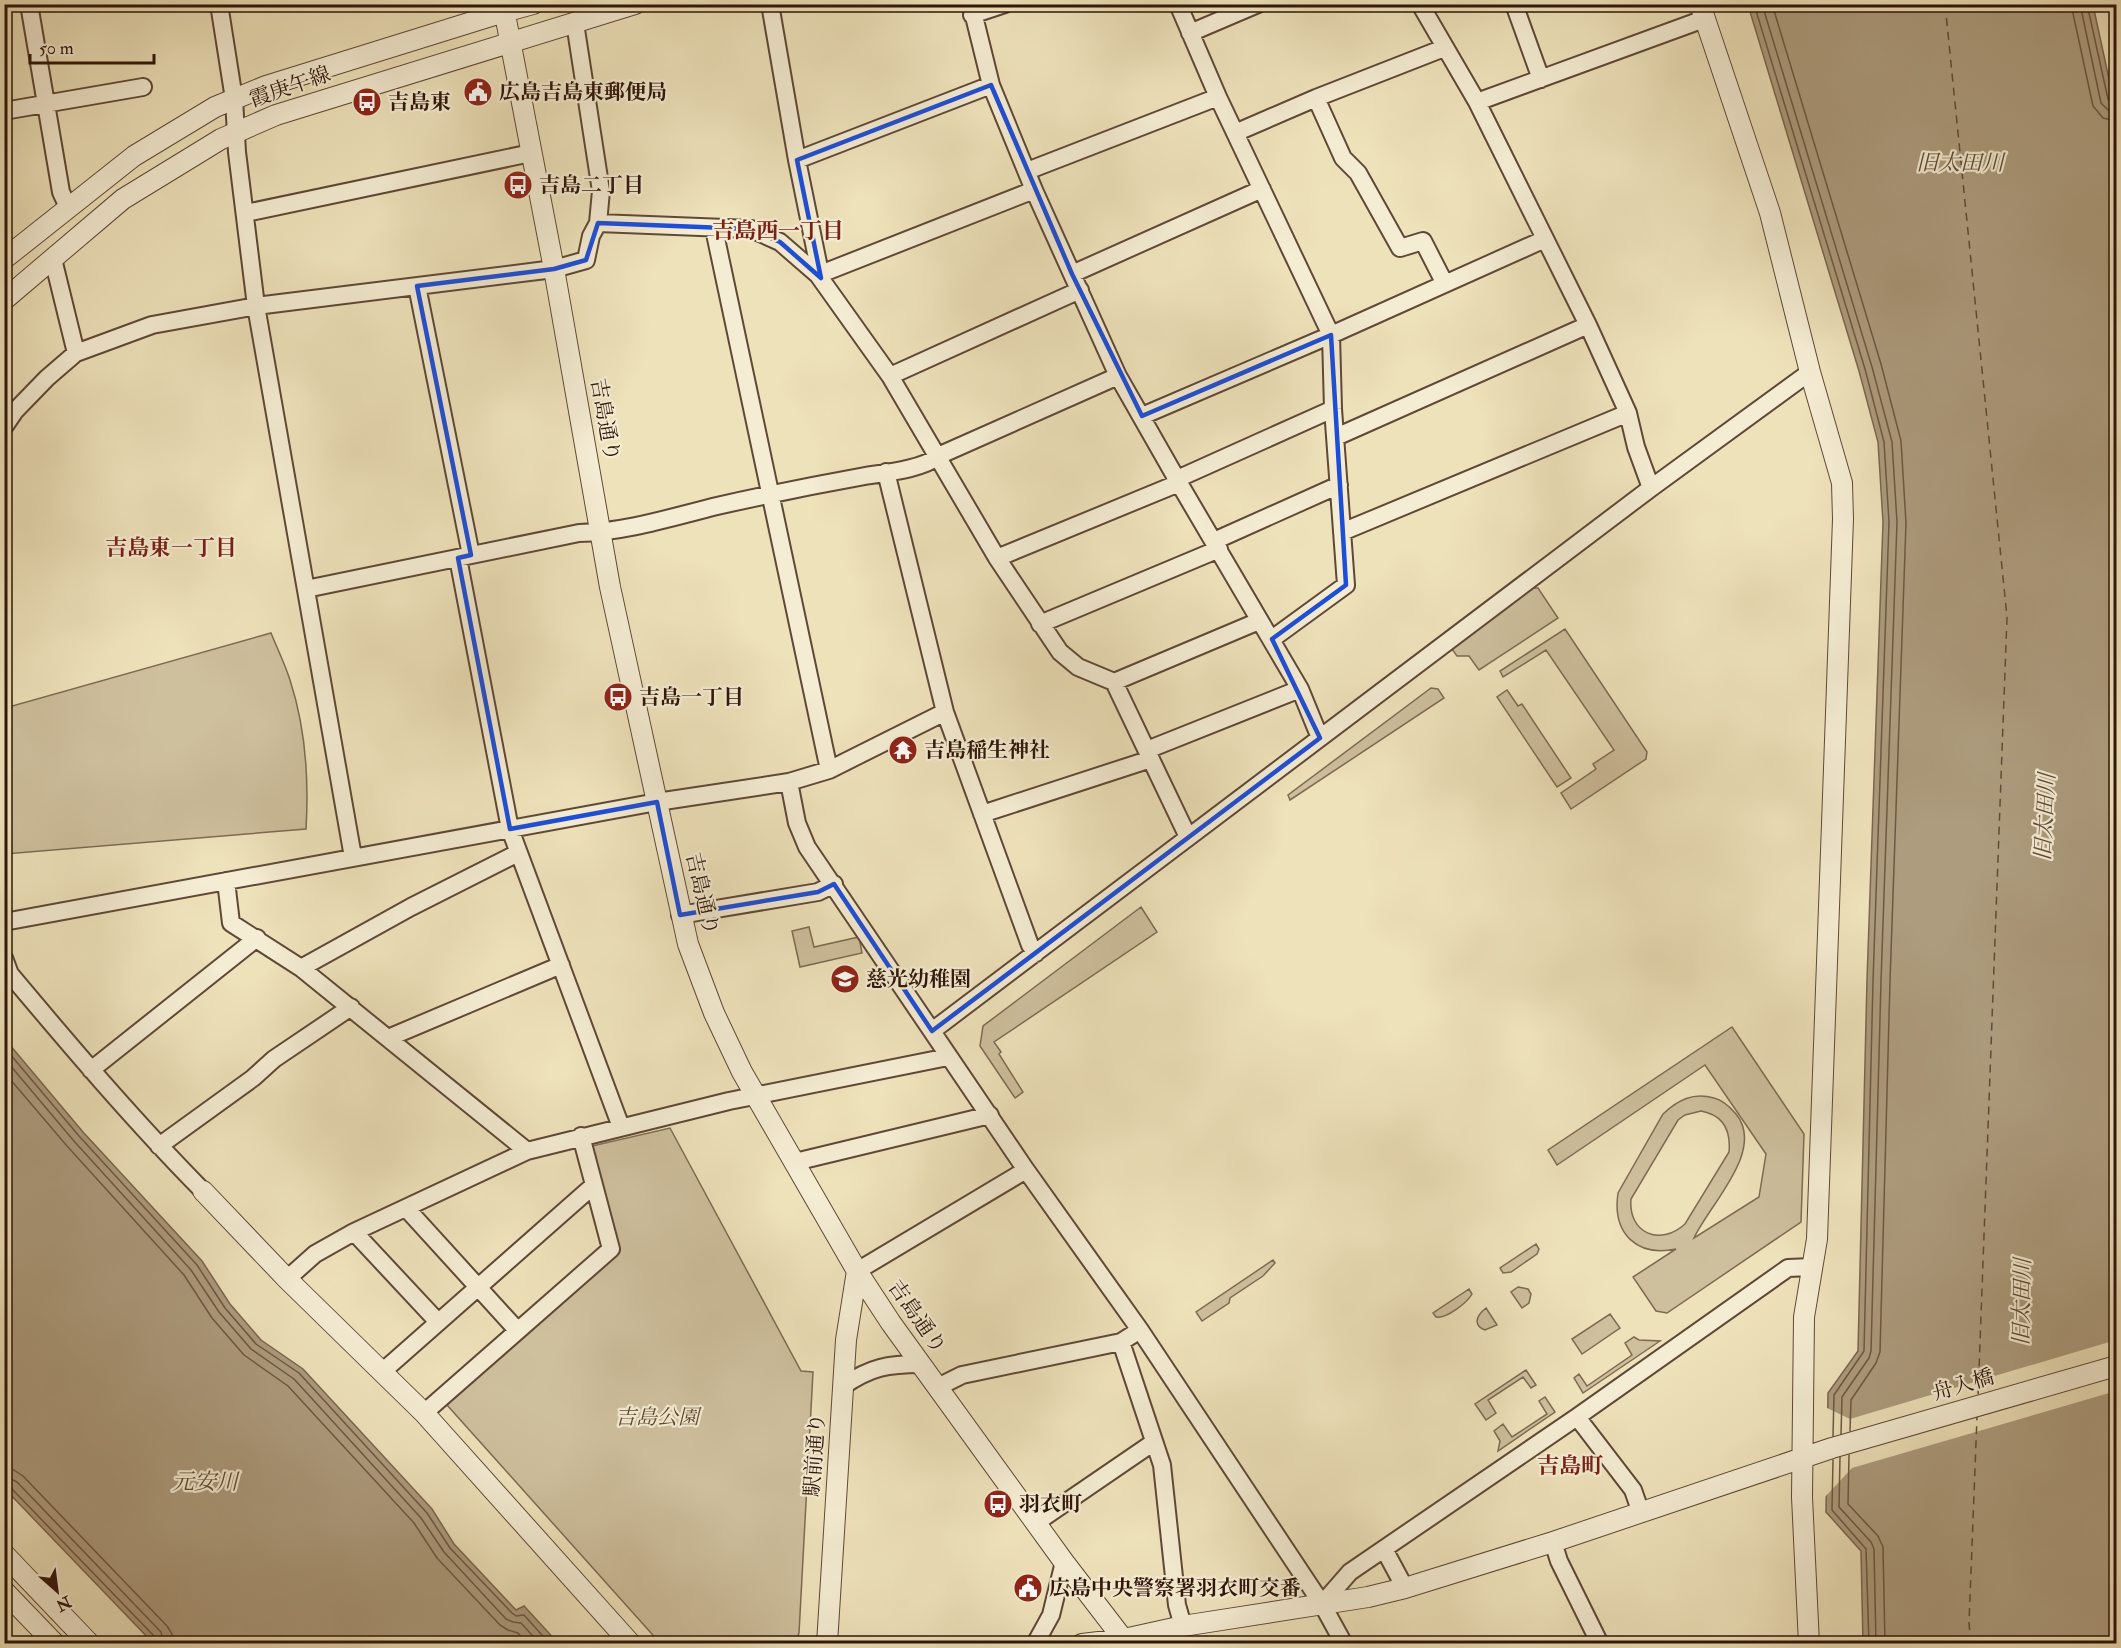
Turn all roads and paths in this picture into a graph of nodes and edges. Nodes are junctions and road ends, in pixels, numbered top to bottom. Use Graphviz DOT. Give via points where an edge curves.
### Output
graph roads {
  1 [pos="29,4"];
  2 [pos="219,4"];
  3 [pos="533,4"];
  4 [pos="635,4"];
  5 [pos="770,4"];
  6 [pos="1005,4"];
  7 [pos="1178,4"];
  8 [pos="1258,4"];
  9 [pos="1420,4"];
  10 [pos="1514,4"];
  11 [pos="504,8"];
  12 [pos="972,10"];
  13 [pos="1702,12"];
  14 [pos="575,23"];
  15 [pos="1190,33"];
  16 [pos="510,42"];
  17 [pos="1444,48"];
  18 [pos="1542,79"];
  19 [pos="991,85"];
  20 [pos="143,87"];
  21 [pos="1218,97"];
  22 [pos="1316,98"];
  23 [pos="234,99"];
  24 [pos="1477,102"];
  25 [pos="46,104"];
  26 [pos="4,111"];
  27 [pos="236,132"];
  28 [pos="1235,133"];
  29 [pos="531,153"];
  30 [pos="797,160"];
  31 [pos="1027,171"];
  32 [pos="1262,189"];
  33 [pos="1034,190"];
  34 [pos="68,207"];
  35 [pos="246,213"];
  36 [pos="598,224"];
  37 [pos="714,229"];
  38 [pos="1545,239"];
  39 [pos="4,259"];
  40 [pos="53,259"];
  41 [pos="554,268"];
  42 [pos="1072,274"];
  43 [pos="818,275"];
  44 [pos="1445,284"];
  45 [pos="417,286"];
  46 [pos="1080,290"];
  47 [pos="4,300"];
  48 [pos="256,306"];
  49 [pos="1587,325"];
  50 [pos="1331,335"];
  51 [pos="76,353"];
  52 [pos="1810,372"];
  53 [pos="890,376"];
  54 [pos="1119,376"];
  55 [pos="1333,409"];
  56 [pos="1628,413"];
  57 [pos="1142,416"];
  58 [pos="4,428"];
  59 [pos="1336,438"];
  60 [pos="938,456"];
  61 [pos="886,472"];
  62 [pos="1178,481"];
  63 [pos="1339,485"];
  64 [pos="1652,488"];
  65 [pos="771,493"];
  66 [pos="601,532"];
  67 [pos="1342,532"];
  68 [pos="1217,545"];
  69 [pos="465,556"];
  70 [pos="997,558"];
  71 [pos="306,589"];
  72 [pos="1259,621"];
  73 [pos="1040,624"];
  74 [pos="1272,639"];
  75 [pos="1114,682"];
  76 [pos="1300,689"];
  77 [pos="945,711"];
  78 [pos="1320,738"];
  79 [pos="1149,754"];
  80 [pos="829,770"];
  81 [pos="789,782"];
  82 [pos="657,802"];
  83 [pos="982,814"];
  84 [pos="510,829"];
  85 [pos="1188,837"];
  86 [pos="518,853"];
  87 [pos="352,857"];
  88 [pos="225,881"];
  89 [pos="834,884"];
  90 [pos="680,915"];
  91 [pos="4,922"];
  92 [pos="257,938"];
  93 [pos="1036,953"];
  94 [pos="4,958"];
  95 [pos="561,965"];
  96 [pos="301,968"];
  97 [pos="351,1008"];
  98 [pos="933,1031"];
  99 [pos="388,1038"];
  100 [pos="948,1057"];
  101 [pos="91,1070"];
  102 [pos="756,1096"];
  103 [pos="990,1115"];
  104 [pos="621,1127"];
  105 [pos="581,1137"];
  106 [pos="159,1146"];
  107 [pos="528,1151"];
  108 [pos="795,1162"];
  109 [pos="1026,1170"];
  110 [pos="594,1185"];
  111 [pos="203,1191"];
  112 [pos="406,1208"];
  113 [pos="354,1232"];
  114 [pos="1812,1267"];
  115 [pos="857,1271"];
  116 [pos="287,1279"];
  117 [pos="478,1287"];
  118 [pos="438,1322"];
  119 [pos="517,1330"];
  120 [pos="1140,1330"];
  121 [pos="1121,1342"];
  122 [pos="921,1365"];
  123 [pos="2116,1366"];
  124 [pos="382,1372"];
  125 [pos="843,1386"];
  126 [pos="938,1387"];
  127 [pos="424,1413"];
  128 [pos="1578,1417"];
  129 [pos="1154,1442"];
  130 [pos="1803,1459"];
  131 [pos="1641,1513"];
  132 [pos="1037,1522"];
  133 [pos="1553,1542"];
  134 [pos="1384,1550"];
  135 [pos="4,1554"];
  136 [pos="1065,1562"];
  137 [pos="1405,1588"];
  138 [pos="4,1591"];
  139 [pos="1322,1604"];
  140 [pos="1182,1626"];
  141 [pos="1125,1641"];
  142 [pos="1598,1643"];
  143 [pos="55,1644"];
  144 [pos="90,1644"];
  145 [pos="631,1644"];
  146 [pos="827,1644"];
  147 [pos="1035,1644"];
  148 [pos="1082,1644"];
  149 [pos="1344,1644"];
  150 [pos="1809,1644"];
  1 -- 25 [label="street"];
  2 -- 23 [label="street"];
  3 -- 11 [label="street"];
  4 -- 14 [label="street, 霞庚午線"];
  5 -- 30 [label="street"];
  6 -- 12 [label="street"];
  7 -- 15 [label="street"];
  8 -- 15 [label="street"];
  9 -- 17 [label="street"];
  10 -- 18 [label="street"];
  11 -- 16 [label="street, 吉島通り"];
  11 -- 23 [label="street"];
  12 -- 19 [label="street"];
  13 -- 18 [label="street"];
  13 -- 52 [label="street" via="1770,213"];
  14 -- 16 [label="street, 霞庚午線"];
  14 -- 36 [label="street" via="601,191"];
  15 -- 21 [label="street"];
  16 -- 27 [label="street, 霞庚午線" via="276,114"];
  16 -- 29 [label="street, 吉島通り"];
  17 -- 22 [label="street"];
  17 -- 24 [label="street"];
  18 -- 24 [label="street"];
  19 -- 30 [label="street"];
  19 -- 31 [label="street"];
  20 -- 25 [label="street"];
  21 -- 28 [label="street"];
  21 -- 31 [label="street"];
  22 -- 28 [label="street"];
  22 -- 44 [label="street" via="1343,158 1358,173 1401,248 1424,241"];
  23 -- 27 [label="street"];
  23 -- 34 [label="street" via="134,156"];
  24 -- 38 [label="street"];
  25 -- 26 [label="street"];
  25 -- 34 [label="street" via="61,192"];
  27 -- 35 [label="street"];
  27 -- 40 [label="street, 霞庚午線" via="123,199"];
  28 -- 32 [label="street"];
  29 -- 35 [label="street"];
  29 -- 41 [label="street, 吉島通り"];
  30 -- 43 [label="street"];
  31 -- 33 [label="street"];
  32 -- 42 [label="street"];
  32 -- 50 [label="street"];
  33 -- 42 [label="street"];
  33 -- 43 [label="street"];
  34 -- 39 [label="street"];
  35 -- 48 [label="street"];
  36 -- 37 [label="street"];
  36 -- 41 [label="street" via="586,260"];
  37 -- 43 [label="street" via="751,229 780,242"];
  37 -- 65 [label="street"];
  38 -- 44 [label="street"];
  38 -- 49 [label="street"];
  40 -- 47 [label="street, 霞庚午線"];
  40 -- 51 [label="street"];
  41 -- 45 [label="street"];
  41 -- 66 [label="street, 吉島通り"];
  42 -- 46 [label="street"];
  43 -- 53 [label="street"];
  44 -- 50 [label="street"];
  45 -- 48 [label="street"];
  45 -- 69 [label="street"];
  46 -- 53 [label="street"];
  46 -- 54 [label="street"];
  48 -- 51 [label="street" via="152,325"];
  48 -- 71 [label="street"];
  49 -- 56 [label="street"];
  49 -- 59 [label="street"];
  50 -- 55 [label="street"];
  50 -- 57 [label="street"];
  51 -- 58 [label="street" via="15,411"];
  52 -- 64 [label="street"];
  52 -- 114 [label="street" via="1842,483 1843,519 1817,1239"];
  53 -- 60 [label="street"];
  54 -- 57 [label="street"];
  54 -- 60 [label="street"];
  55 -- 59 [label="street"];
  55 -- 62 [label="street"];
  56 -- 64 [label="street"];
  56 -- 67 [label="street"];
  57 -- 62 [label="street"];
  59 -- 63 [label="street"];
  60 -- 61 [label="street" via="932,462"];
  60 -- 70 [label="street"];
  61 -- 65 [label="street"];
  61 -- 77 [label="street"];
  62 -- 68 [label="street"];
  62 -- 70 [label="street"];
  63 -- 67 [label="street"];
  63 -- 68 [label="street"];
  64 -- 78 [label="street"];
  65 -- 66 [label="street"];
  65 -- 80 [label="street"];
  66 -- 69 [label="street"];
  66 -- 82 [label="street, 吉島通り"];
  67 -- 74 [label="street" via="1346,585"];
  68 -- 72 [label="street"];
  68 -- 73 [label="street"];
  69 -- 71 [label="street"];
  69 -- 84 [label="street"];
  70 -- 73 [label="street"];
  71 -- 87 [label="street"];
  72 -- 74 [label="street"];
  72 -- 75 [label="street"];
  73 -- 75 [label="street" via="1060,652 1077,667"];
  74 -- 76 [label="street"];
  75 -- 79 [label="street"];
  76 -- 78 [label="street"];
  76 -- 79 [label="street"];
  77 -- 80 [label="street"];
  77 -- 83 [label="street"];
  78 -- 85 [label="street"];
  79 -- 83 [label="street"];
  79 -- 85 [label="street"];
  80 -- 81 [label="street"];
  81 -- 82 [label="street"];
  81 -- 89 [label="street" via="797,823 807,847"];
  82 -- 84 [label="street"];
  82 -- 90 [label="street, 吉島通り"];
  83 -- 93 [label="street"];
  84 -- 86 [label="street"];
  84 -- 87 [label="street"];
  85 -- 93 [label="street"];
  86 -- 95 [label="street"];
  86 -- 96 [label="street"];
  87 -- 88 [label="street"];
  88 -- 91 [label="street"];
  88 -- 92 [label="street" via="231,923"];
  89 -- 90 [label="street" via="818,892"];
  89 -- 98 [label="street"];
  90 -- 102 [label="street, 吉島通り" via="714,1013"];
  92 -- 96 [label="street"];
  92 -- 101 [label="street"];
  93 -- 98 [label="street"];
  94 -- 101 [label="street" via="10,974"];
  95 -- 99 [label="street"];
  95 -- 104 [label="street"];
  96 -- 97 [label="street"];
  97 -- 99 [label="street"];
  97 -- 106 [label="street" via="274,1059"];
  98 -- 100 [label="street"];
  99 -- 107 [label="street"];
  100 -- 102 [label="street"];
  100 -- 103 [label="street"];
  101 -- 106 [label="street"];
  102 -- 104 [label="street"];
  102 -- 108 [label="street, 吉島通り"];
  103 -- 108 [label="street"];
  103 -- 109 [label="street"];
  104 -- 105 [label="street"];
  105 -- 107 [label="street"];
  105 -- 110 [label="street"];
  106 -- 111 [label="street"];
  107 -- 112 [label="street"];
  108 -- 115 [label="street, 吉島通り"];
  109 -- 115 [label="street"];
  109 -- 120 [label="street"];
  110 -- 117 [label="street"];
  110 -- 119 [label="street" via="610,1249"];
  111 -- 116 [label="street"];
  112 -- 113 [label="street"];
  112 -- 117 [label="street"];
  113 -- 116 [label="street" via="315,1254"];
  113 -- 118 [label="street"];
  114 -- 128 [label="street" via="1788,1268"];
  114 -- 130 [label="street" via="1803,1317"];
  115 -- 122 [label="street, 吉島通り"];
  115 -- 125 [label="street, 駅前通り"];
  116 -- 124 [label="street"];
  117 -- 118 [label="street"];
  117 -- 119 [label="street"];
  118 -- 124 [label="street"];
  119 -- 127 [label="street"];
  120 -- 121 [label="street"];
  120 -- 139 [label="street"];
  121 -- 126 [label="street" via="962,1375"];
  121 -- 129 [label="street"];
  122 -- 125 [label="street" via="894,1364 874,1369"];
  122 -- 126 [label="street, 吉島通り"];
  123 -- 130 [label="street, 舟入橋"];
  124 -- 127 [label="street"];
  125 -- 146 [label="street, 駅前通り"];
  126 -- 132 [label="street, 吉島通り"];
  127 -- 145 [label="street"];
  128 -- 131 [label="street" via="1633,1490"];
  128 -- 134 [label="street"];
  129 -- 132 [label="street"];
  129 -- 140 [label="street" via="1165,1480"];
  130 -- 131 [label="street, 舟入橋"];
  130 -- 150 [label="street"];
  131 -- 133 [label="street, 舟入橋"];
  132 -- 136 [label="street, 吉島通り"];
  133 -- 137 [label="street, 舟入橋"];
  133 -- 142 [label="street"];
  134 -- 137 [label="street"];
  134 -- 139 [label="street" via="1350,1572"];
  135 -- 144 [label="street"];
  136 -- 141 [label="street, 吉島通り"];
  136 -- 147 [label="street" via="1051,1615"];
  137 -- 139 [label="street, 舟入橋"];
  138 -- 143 [label="street"];
  139 -- 140 [label="street, 舟入橋"];
  139 -- 149 [label="street"];
  140 -- 141 [label="street, 舟入橋"];
  141 -- 148 [label="street, 舟入橋"];
}
